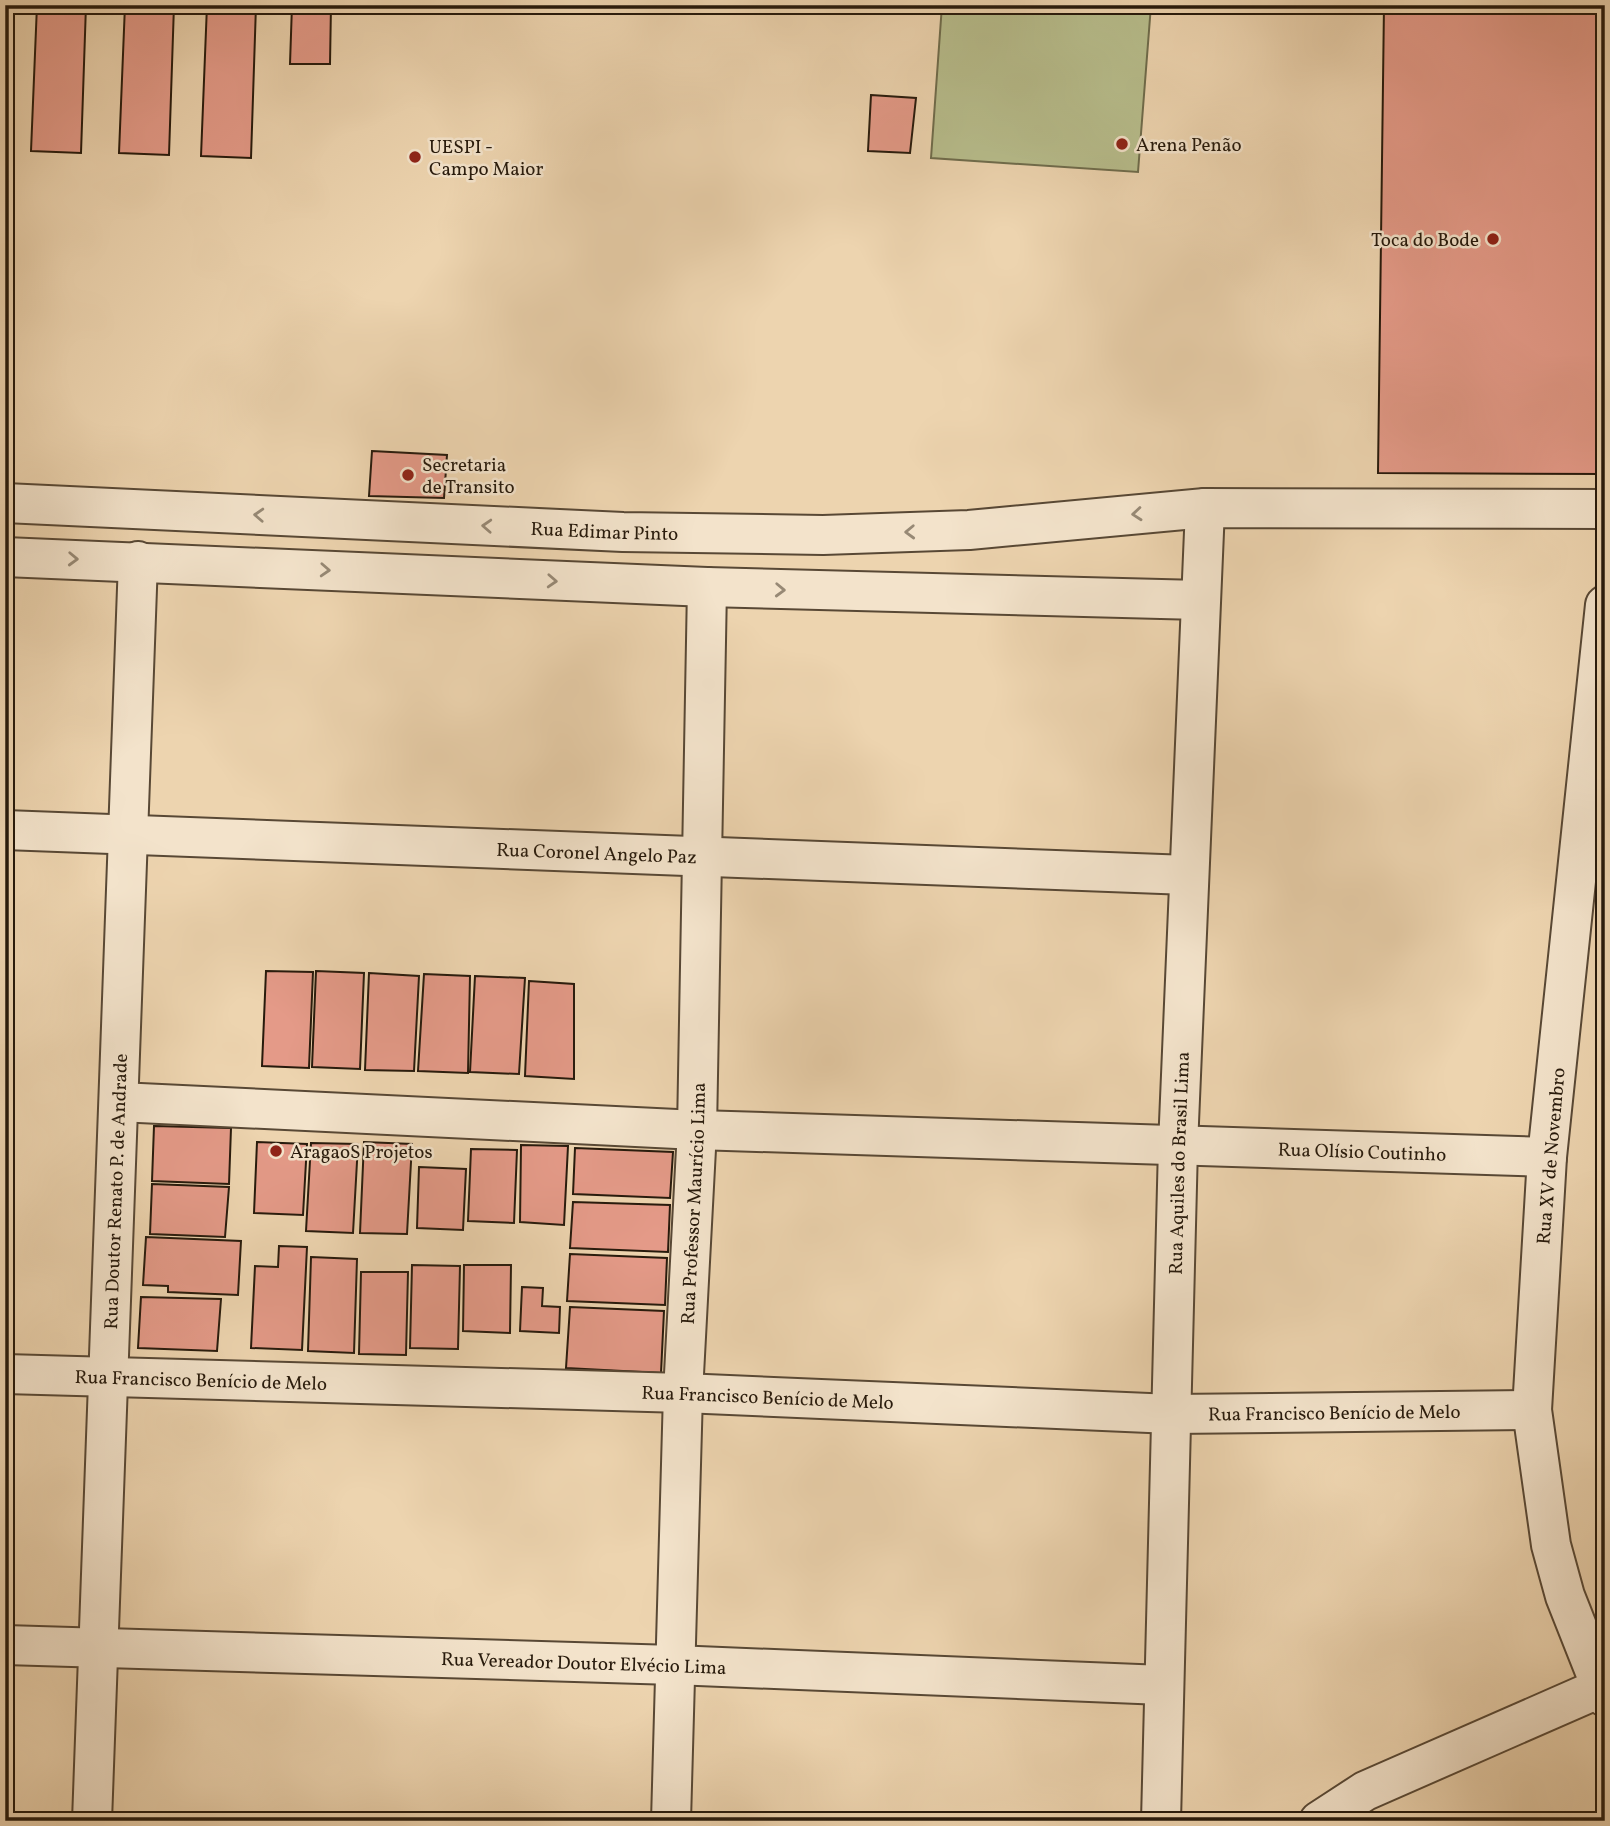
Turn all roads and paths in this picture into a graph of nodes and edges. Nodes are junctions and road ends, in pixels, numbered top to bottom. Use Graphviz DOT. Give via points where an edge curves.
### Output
graph roads {
  1 [pos="5,503"];
  2 [pos="1205,508"];
  3 [pos="1605,509"];
  4 [pos="5,557"];
  5 [pos="138,561"];
  6 [pos="707,587"];
  7 [pos="1200,600"];
  8 [pos="1605,605"];
  9 [pos="1603,648"];
  10 [pos="5,830"];
  11 [pos="130,836"];
  12 [pos="702,855"];
  13 [pos="1188,876"];
  14 [pos="119,1102"];
  15 [pos="697,1129"];
  16 [pos="1178,1146"];
  17 [pos="1547,1157"];
  18 [pos="5,1374"];
  19 [pos="108,1377"];
  20 [pos="683,1394"];
  21 [pos="1532,1410"];
  22 [pos="1172,1414"];
  23 [pos="5,1645"];
  24 [pos="100,1649"];
  25 [pos="674,1665"];
  26 [pos="1163,1685"];
  27 [pos="1603,1693"];
  28 [pos="1372,1806"];
  29 [pos="92,1821"];
  30 [pos="671,1821"];
  31 [pos="1161,1821"];
  32 [pos="1320,1821"];
  2 -- 1 [label="street, Rua Edimar Pinto, one-way" via="969,530 823,535 623,532"];
  2 -- 3 [label="street, Rua Edimar Pinto"];
  2 -- 7 [label="street, Rua Aquiles do Brasil Lima"];
  4 -- 5 [label="street, one-way"];
  5 -- 6 [label="street, one-way"];
  5 -- 11 [label="street, Rua Doutor Renato P. de Andrade"];
  6 -- 7 [label="street, one-way"];
  6 -- 12 [label="street, Rua Professor Maurício Lima"];
  7 -- 13 [label="street, Rua Aquiles do Brasil Lima"];
  8 -- 9 [label="street, Rua XV de Novembro"];
  9 -- 17 [label="street, Rua XV de Novembro"];
  10 -- 11 [label="street, Rua Coronel Angelo Paz"];
  11 -- 12 [label="street, Rua Coronel Angelo Paz"];
  11 -- 14 [label="street, Rua Doutor Renato P. de Andrade"];
  12 -- 13 [label="street, Rua Coronel Angelo Paz"];
  12 -- 15 [label="street, Rua Professor Maurício Lima"];
  13 -- 16 [label="street, Rua Aquiles do Brasil Lima"];
  14 -- 15 [label="street, Rua Olísio Coutinho"];
  14 -- 19 [label="street, Rua Doutor Renato P. de Andrade"];
  15 -- 16 [label="street, Rua Olísio Coutinho"];
  15 -- 20 [label="street, Rua Professor Maurício Lima"];
  16 -- 17 [label="street, Rua Olísio Coutinho"];
  16 -- 22 [label="street, Rua Aquiles do Brasil Lima"];
  17 -- 21 [label="street, Rua XV de Novembro"];
  18 -- 19 [label="street, Rua Francisco Benício de Melo"];
  19 -- 20 [label="street, Rua Francisco Benício de Melo"];
  19 -- 24 [label="street, Rua Doutor Renato P. de Andrade"];
  20 -- 22 [label="street, Rua Francisco Benício de Melo"];
  20 -- 25 [label="street, Rua Professor Maurício Lima"];
  21 -- 22 [label="street, Rua Francisco Benício de Melo"];
  21 -- 27 [label="street, Rua XV de Novembro" via="1551,1545 1565,1596"];
  22 -- 26 [label="street, Rua Aquiles do Brasil Lima"];
  23 -- 24 [label="street, Rua Vereador Doutor Elvécio Lima"];
  24 -- 25 [label="street, Rua Vereador Doutor Elvécio Lima"];
  24 -- 29 [label="street, Rua Doutor Renato P. de Andrade"];
  25 -- 26 [label="street, Rua Vereador Doutor Elvécio Lima"];
  25 -- 30 [label="street, Rua Professor Maurício Lima"];
  26 -- 31 [label="street, Rua Aquiles do Brasil Lima"];
  27 -- 28 [label="street"];
  28 -- 32 [label="street"];
}
